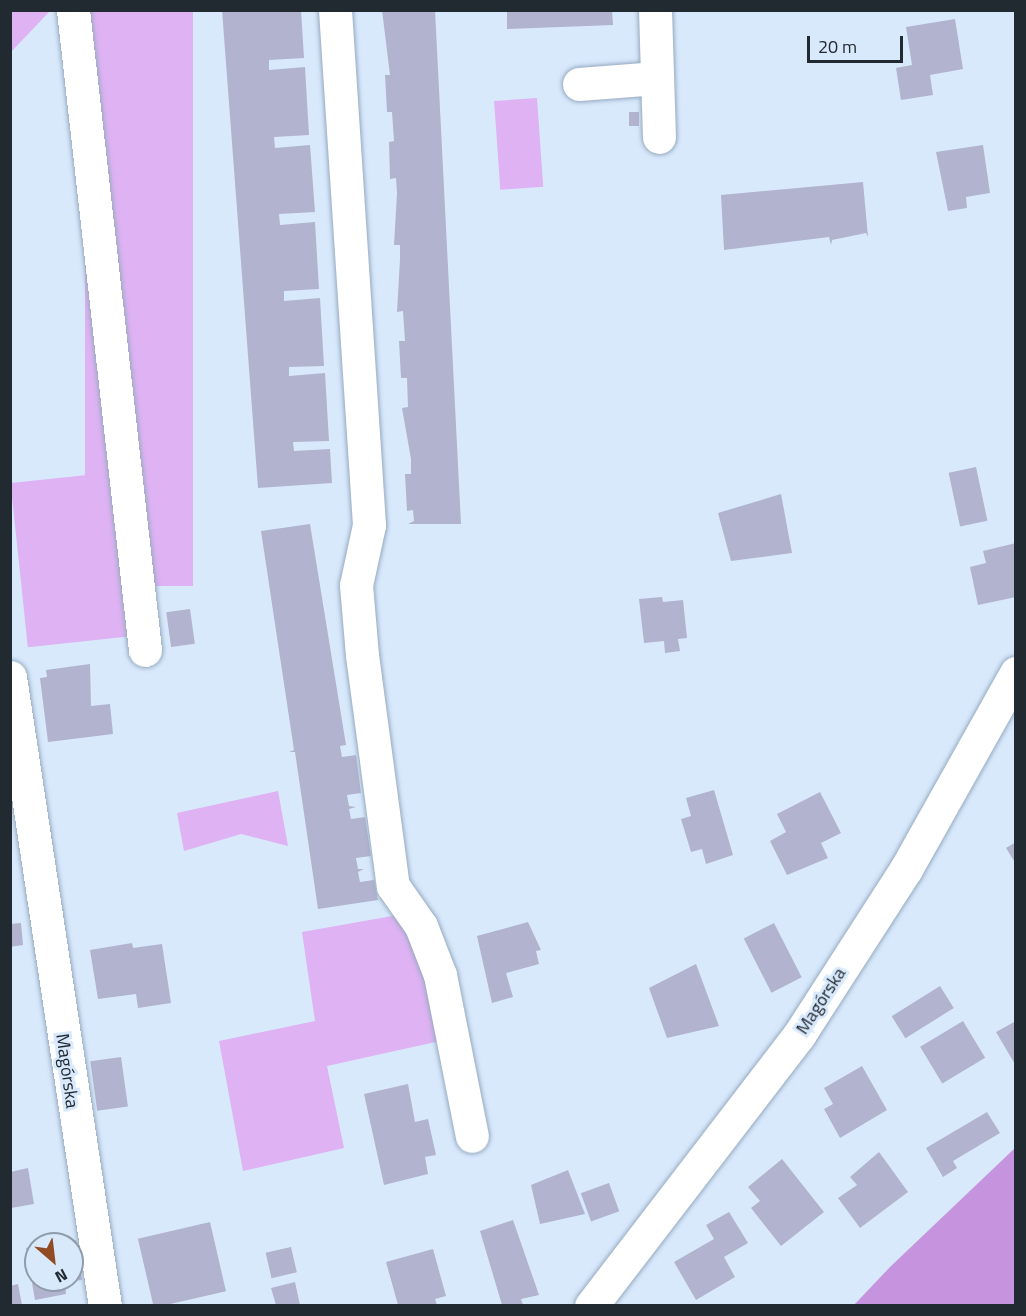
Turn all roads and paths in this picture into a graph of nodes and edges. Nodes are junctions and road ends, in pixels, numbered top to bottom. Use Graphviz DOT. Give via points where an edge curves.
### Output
graph roads {
  1 [pos="73,10"];
  2 [pos="335,10"];
  3 [pos="655,10"];
  4 [pos="657,78"];
  5 [pos="579,84"];
  6 [pos="659,137"];
  7 [pos="144,650"];
  8 [pos="1016,673"];
  9 [pos="10,676"];
  10 [pos="472,1136"];
  11 [pos="105,1305"];
  12 [pos="591,1305"];
  1 -- 7 [label="street"];
  2 -- 10 [label="street" via="369,525 356,585 362,655 393,886 421,926 440,975"];
  3 -- 4 [label="street"];
  4 -- 5 [label="street"];
  4 -- 6 [label="street"];
  8 -- 12 [label="street, Magórska" via="906,869 799,1035"];
  9 -- 11 [label="street, Magórska"];
}
